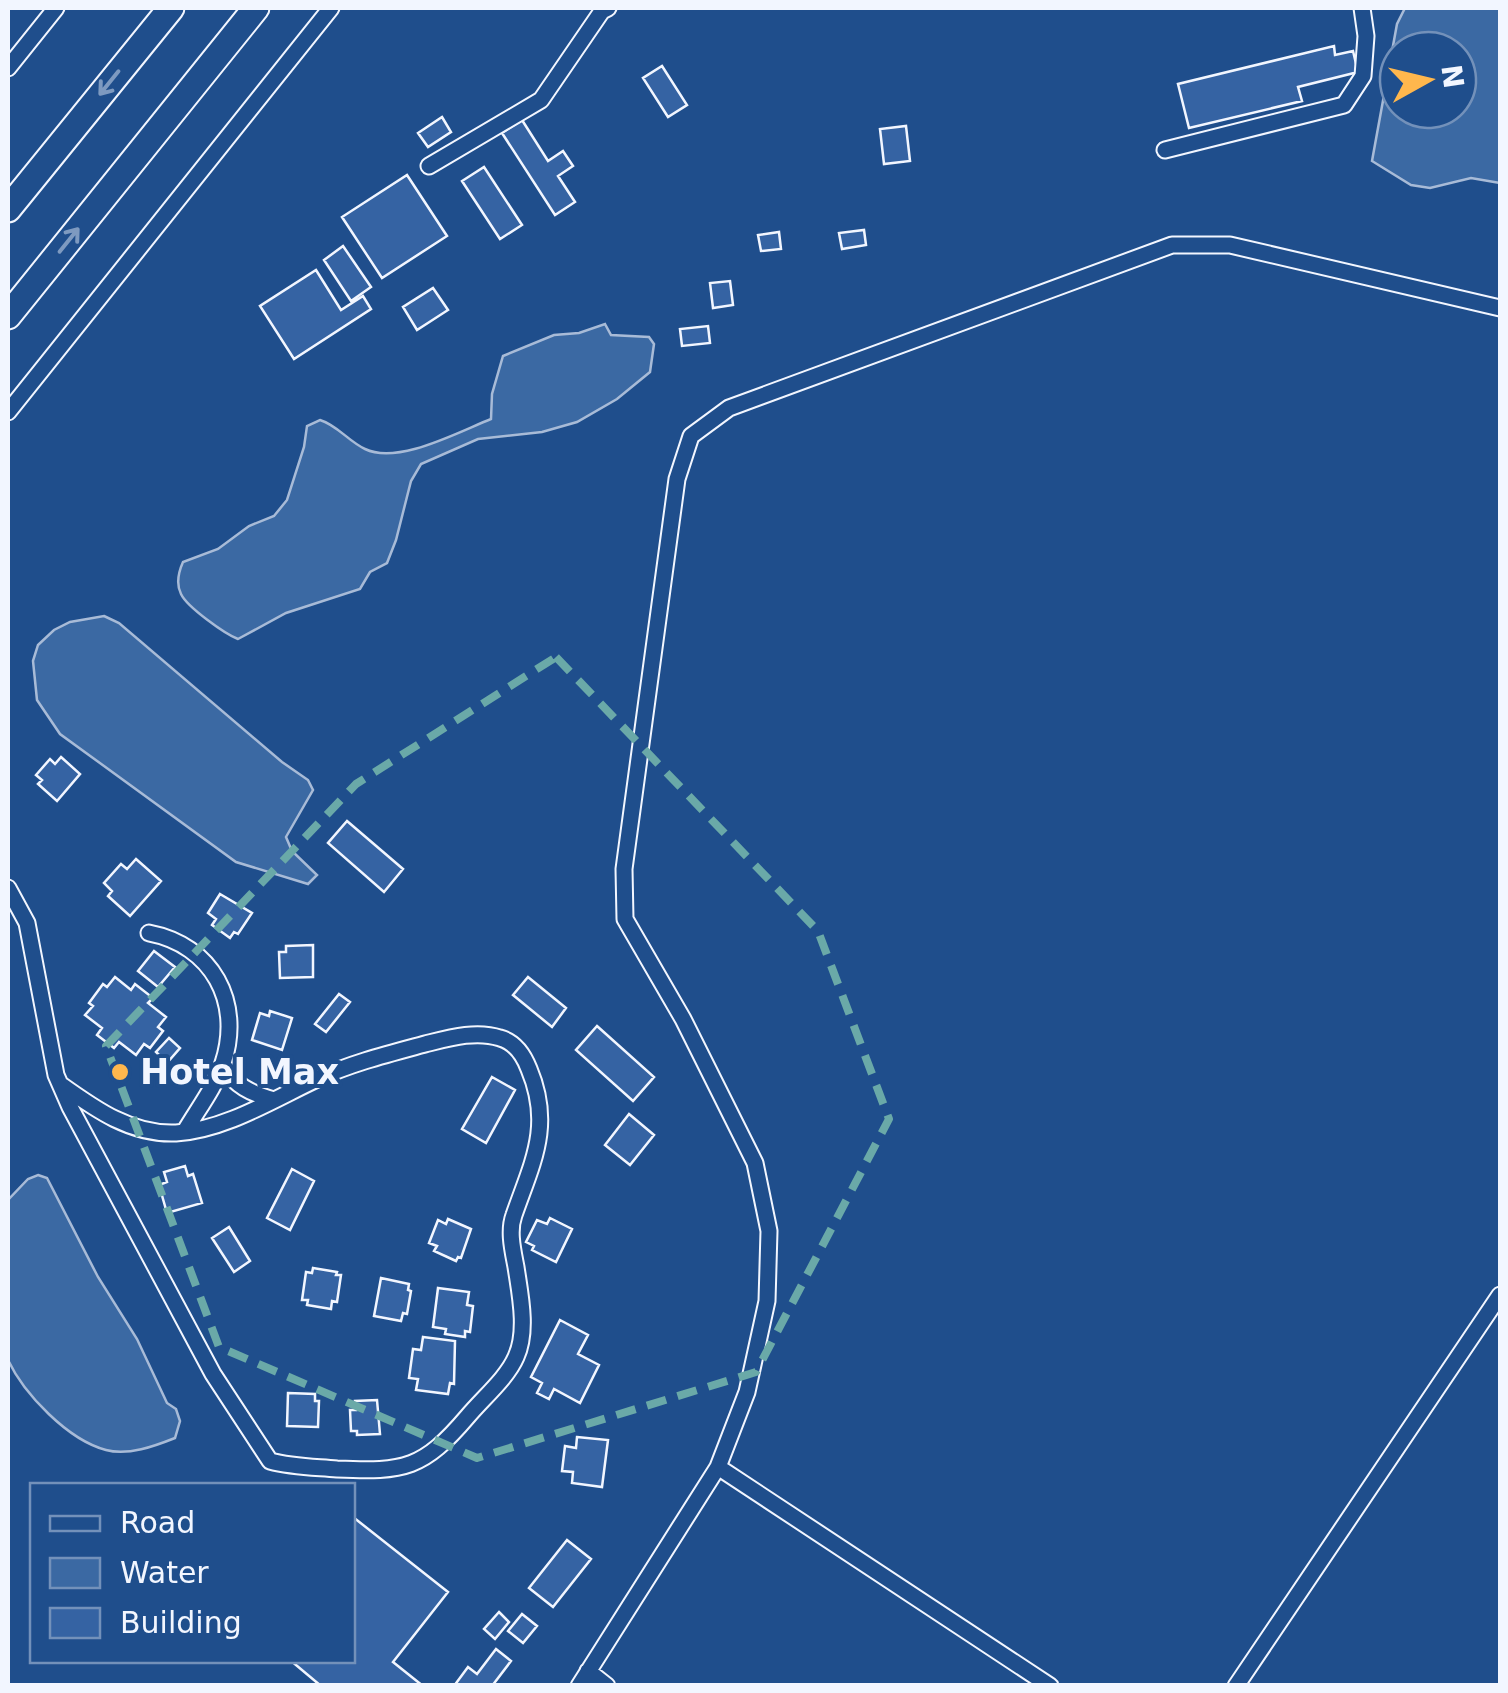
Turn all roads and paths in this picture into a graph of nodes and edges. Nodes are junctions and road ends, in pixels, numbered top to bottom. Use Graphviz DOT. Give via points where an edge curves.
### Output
graph roads {
  1 [pos="56,8"];
  2 [pos="170,8"];
  3 [pos="256,8"];
  4 [pos="331,8"];
  5 [pos="1362,8"];
  6 [pos="602,9"];
  7 [pos="8,68"];
  8 [pos="1165,150"];
  9 [pos="429,166"];
  10 [pos="8,209"];
  11 [pos="1500,308"];
  12 [pos="8,316"];
  13 [pos="8,412"];
  14 [pos="8,888"];
  15 [pos="149,933"];
  16 [pos="222,1066"];
  17 [pos="60,1084"];
  18 [pos="274,1100"];
  19 [pos="185,1131"];
  20 [pos="1500,1295"];
  21 [pos="718,1466"];
  22 [pos="588,1671"];
  23 [pos="579,1686"];
  24 [pos="607,1686"];
  25 [pos="1050,1686"];
  26 [pos="1236,1686"];
  1 -- 7 [label="street"];
  2 -- 10 [label="main road, one-way"];
  12 -- 3 [label="main road, one-way"];
  4 -- 13 [label="street"];
  5 -- 8 [label="street" via="1363,76 1344,105"];
  6 -- 9 [label="street" via="541,100"];
  11 -- 21 [label="street" via="1230,245 1172,246 729,408 691,436 674,498 624,869 624,919 684,1019 755,1163 769,1231 759,1338 747,1392"];
  14 -- 17 [label="street" via="27,923"];
  15 -- 16 [label="street" via="190,947 223,991 230,1036"];
  16 -- 18 [label="street" via="249,1092"];
  16 -- 19 [label="street"];
  17 -- 18 [label="street" via="213,1374 270,1461 388,1471 412,1465 442,1446 516,1357 522,1328 512,1218 541,1141 534,1081 523,1054 502,1038 474,1034 362,1061"];
  17 -- 19 [label="street" via="141,1130"];
  18 -- 19 [label="street"];
  20 -- 26 [label="street"];
  21 -- 22 [label="street"];
  21 -- 25 [label="street"];
  22 -- 23 [label="street"];
  22 -- 24 [label="street"];
}
